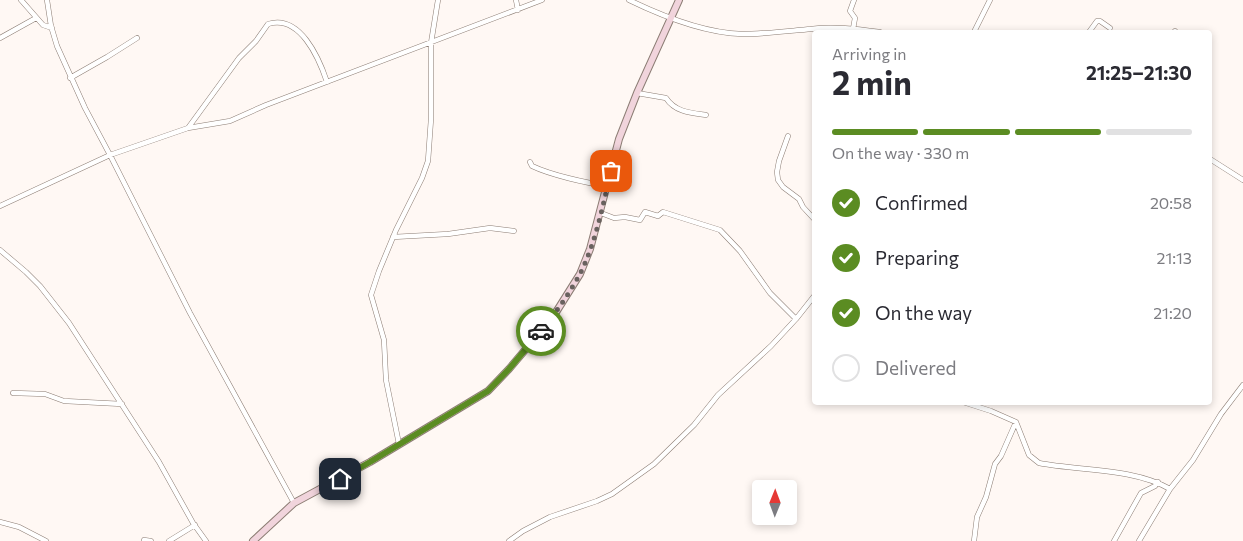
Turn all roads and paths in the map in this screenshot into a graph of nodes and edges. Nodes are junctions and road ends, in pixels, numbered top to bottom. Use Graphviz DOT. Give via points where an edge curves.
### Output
graph roads {
  1 [pos="21,0"];
  2 [pos="47,0"];
  3 [pos="438,0"];
  4 [pos="516,0"];
  5 [pos="542,0"];
  6 [pos="629,0"];
  7 [pos="679,0"];
  8 [pos="854,0"];
  9 [pos="990,0"];
  10 [pos="518,10"];
  11 [pos="36,18"];
  12 [pos="671,18"];
  13 [pos="52,28"];
  14 [pos="1110,28"];
  15 [pos="853,29"];
  16 [pos="862,30"];
  17 [pos="975,30"];
  18 [pos="1090,30"];
  19 [pos="0,38"];
  20 [pos="136,38"];
  21 [pos="431,43"];
  22 [pos="70,78"];
  23 [pos="327,82"];
  24 [pos="636,93"];
  25 [pos="706,115"];
  26 [pos="188,128"];
  27 [pos="788,136"];
  28 [pos="110,155"];
  29 [pos="1212,160"];
  30 [pos="530,162"];
  31 [pos="1243,180"];
  32 [pos="608,186"];
  33 [pos="0,206"];
  34 [pos="601,213"];
  35 [pos="812,217"];
  36 [pos="514,231"];
  37 [pos="393,237"];
  38 [pos="0,250"];
  39 [pos="812,299"];
  40 [pos="796,319"];
  41 [pos="1243,385"];
  42 [pos="1241,390"];
  43 [pos="13,393"];
  44 [pos="122,404"];
  45 [pos="972,405"];
  46 [pos="1016,422"];
  47 [pos="399,444"];
  48 [pos="1158,482"];
  49 [pos="1170,489"];
  50 [pos="294,503"];
  51 [pos="0,522"];
  52 [pos="195,525"];
  53 [pos="144,540"];
  54 [pos="46,541"];
  55 [pos="151,541"];
  56 [pos="170,541"];
  57 [pos="206,541"];
  58 [pos="253,541"];
  59 [pos="509,541"];
  60 [pos="974,541"];
  61 [pos="1114,541"];
  62 [pos="1139,541"];
  1 -- 11 [label="street"];
  2 -- 13 [label="street"];
  3 -- 21 [label="street"];
  4 -- 10 [label="street"];
  5 -- 10 [label="street"];
  6 -- 12 [label="street"];
  7 -- 12 [label="street"];
  8 -- 15 [label="street" via="850,11 855,18"];
  9 -- 17 [label="street"];
  10 -- 21 [label="street"];
  11 -- 13 [label="street" via="46,28"];
  11 -- 19 [label="street"];
  12 -- 15 [label="street" via="741,34 811,28"];
  12 -- 24 [label="street"];
  13 -- 22 [label="street"];
  14 -- 18 [label="street" via="1097,21"];
  15 -- 16 [label="street"];
  20 -- 22 [label="street"];
  21 -- 23 [label="street"];
  21 -- 37 [label="street" via="428,161"];
  22 -- 28 [label="street"];
  23 -- 26 [label="street" via="230,121"];
  23 -- 26 [label="street" via="311,44 292,26 281,22 268,24"];
  24 -- 25 [label="street" via="666,98 686,112"];
  24 -- 32 [label="street" via="619,139"];
  26 -- 28 [label="street"];
  27 -- 35 [label="street" via="779,161 778,180 799,199"];
  28 -- 33 [label="street"];
  28 -- 50 [label="street" via="190,313"];
  29 -- 31 [label="street"];
  30 -- 32 [label="street" via="532,166 579,181"];
  32 -- 34 [label="street"];
  34 -- 40 [label="street" via="614,218 640,220 645,212 658,216 663,212 720,230 740,251 770,293"];
  34 -- 47 [label="street" via="580,274 553,317 509,369 488,391"];
  36 -- 37 [label="street" via="490,228"];
  37 -- 47 [label="street" via="371,295 384,340 386,380"];
  38 -- 44 [label="street" via="40,286 83,343"];
  39 -- 40 [label="street"];
  40 -- 59 [label="street" via="718,395 694,425 654,464 612,494 550,517"];
  41 -- 42 [label="street"];
  42 -- 49 [label="street"];
  43 -- 44 [label="street"];
  44 -- 52 [label="street"];
  45 -- 46 [label="street"];
  46 -- 48 [label="street" via="1029,455 1039,463"];
  46 -- 60 [label="street" via="995,464 977,517"];
  47 -- 50 [label="street"];
  48 -- 49 [label="street"];
  48 -- 61 [label="street" via="1140,493"];
  49 -- 62 [label="street"];
  50 -- 58 [label="street"];
  51 -- 54 [label="street" via="19,527"];
  52 -- 56 [label="street"];
  52 -- 57 [label="street"];
  53 -- 55 [label="street"];
}
